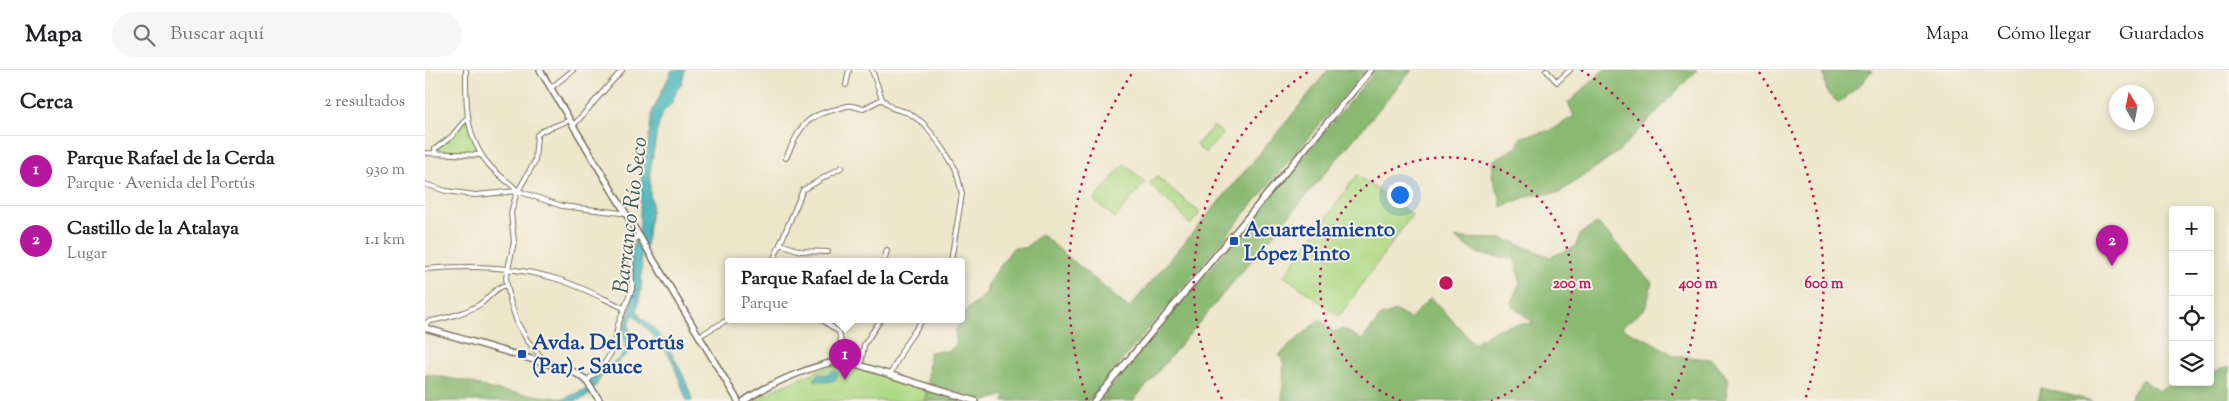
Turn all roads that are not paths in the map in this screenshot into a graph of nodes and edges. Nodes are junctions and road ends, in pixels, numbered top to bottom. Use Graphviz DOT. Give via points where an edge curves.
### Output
graph roads {
  1 [pos="466,70"];
  2 [pos="540,70"];
  3 [pos="573,70"];
  4 [pos="622,70"];
  5 [pos="849,70"];
  6 [pos="872,70"];
  7 [pos="1371,70"];
  8 [pos="1546,70"];
  9 [pos="1570,70"];
  10 [pos="847,85"];
  11 [pos="551,88"];
  12 [pos="882,99"];
  13 [pos="467,118"];
  14 [pos="570,120"];
  15 [pos="573,126"];
  16 [pos="425,153"];
  17 [pos="435,154"];
  18 [pos="481,155"];
  19 [pos="787,158"];
  20 [pos="842,167"];
  21 [pos="425,184"];
  22 [pos="518,191"];
  23 [pos="624,211"];
  24 [pos="638,235"];
  25 [pos="781,244"];
  26 [pos="887,250"];
  27 [pos="828,252"];
  28 [pos="774,258"];
  29 [pos="885,258"];
  30 [pos="951,258"];
  31 [pos="425,269"];
  32 [pos="507,269"];
  33 [pos="507,285"];
  34 [pos="624,308"];
  35 [pos="725,320"];
  36 [pos="827,323"];
  37 [pos="878,323"];
  38 [pos="920,323"];
  39 [pos="425,328"];
  40 [pos="699,336"];
  41 [pos="540,361"];
  42 [pos="845,361"];
  43 [pos="861,365"];
  44 [pos="890,375"];
  45 [pos="587,381"];
  46 [pos="601,401"];
  47 [pos="738,401"];
  48 [pos="744,401"];
  49 [pos="975,401"];
  50 [pos="1094,401"];
  1 -- 13 [label="street"];
  2 -- 11 [label="main road"];
  3 -- 11 [label="street"];
  4 -- 15 [label="street"];
  5 -- 10 [label="street"];
  6 -- 12 [label="street"];
  7 -- 50 [label="main road"];
  8 -- 9 [label="street" via="1557,82"];
  11 -- 14 [label="main road"];
  12 -- 19 [label="street" via="863,109 848,104 820,112 800,128"];
  12 -- 30 [label="street" via="892,108 909,113 923,123 956,170 962,194"];
  13 -- 17 [label="street" via="451,137 435,149"];
  13 -- 18 [label="street"];
  14 -- 15 [label="main road"];
  14 -- 22 [label="street" via="538,134 535,161"];
  15 -- 23 [label="main road"];
  16 -- 17 [label="street"];
  17 -- 18 [label="street"];
  18 -- 22 [label="street"];
  20 -- 25 [label="street" via="803,190"];
  21 -- 22 [label="street" via="475,195"];
  22 -- 23 [label="street" via="562,206"];
  22 -- 32 [label="street" via="511,213 514,242"];
  23 -- 24 [label="main road"];
  24 -- 34 [label="street" via="631,250 632,286"];
  24 -- 40 [label="main road"];
  25 -- 27 [label="street" via="801,251"];
  25 -- 28 [label="street"];
  26 -- 29 [label="street"];
  31 -- 32 [label="street"];
  32 -- 33 [label="street"];
  32 -- 34 [label="street" via="557,279"];
  33 -- 39 [label="street" via="501,286 480,304 427,322"];
  33 -- 41 [label="street" via="517,322 541,357"];
  34 -- 45 [label="street" via="610,356"];
  35 -- 40 [label="street"];
  36 -- 42 [label="street" via="839,332"];
  37 -- 43 [label="street" via="864,345"];
  38 -- 44 [label="street"];
  39 -- 41 [label="main road"];
  40 -- 47 [label="main road"];
  41 -- 45 [label="main road" via="572,371"];
  42 -- 43 [label="main road"];
  42 -- 48 [label="main road" via="821,365"];
  43 -- 44 [label="main road"];
  44 -- 49 [label="main road"];
  45 -- 46 [label="main road"];
}
